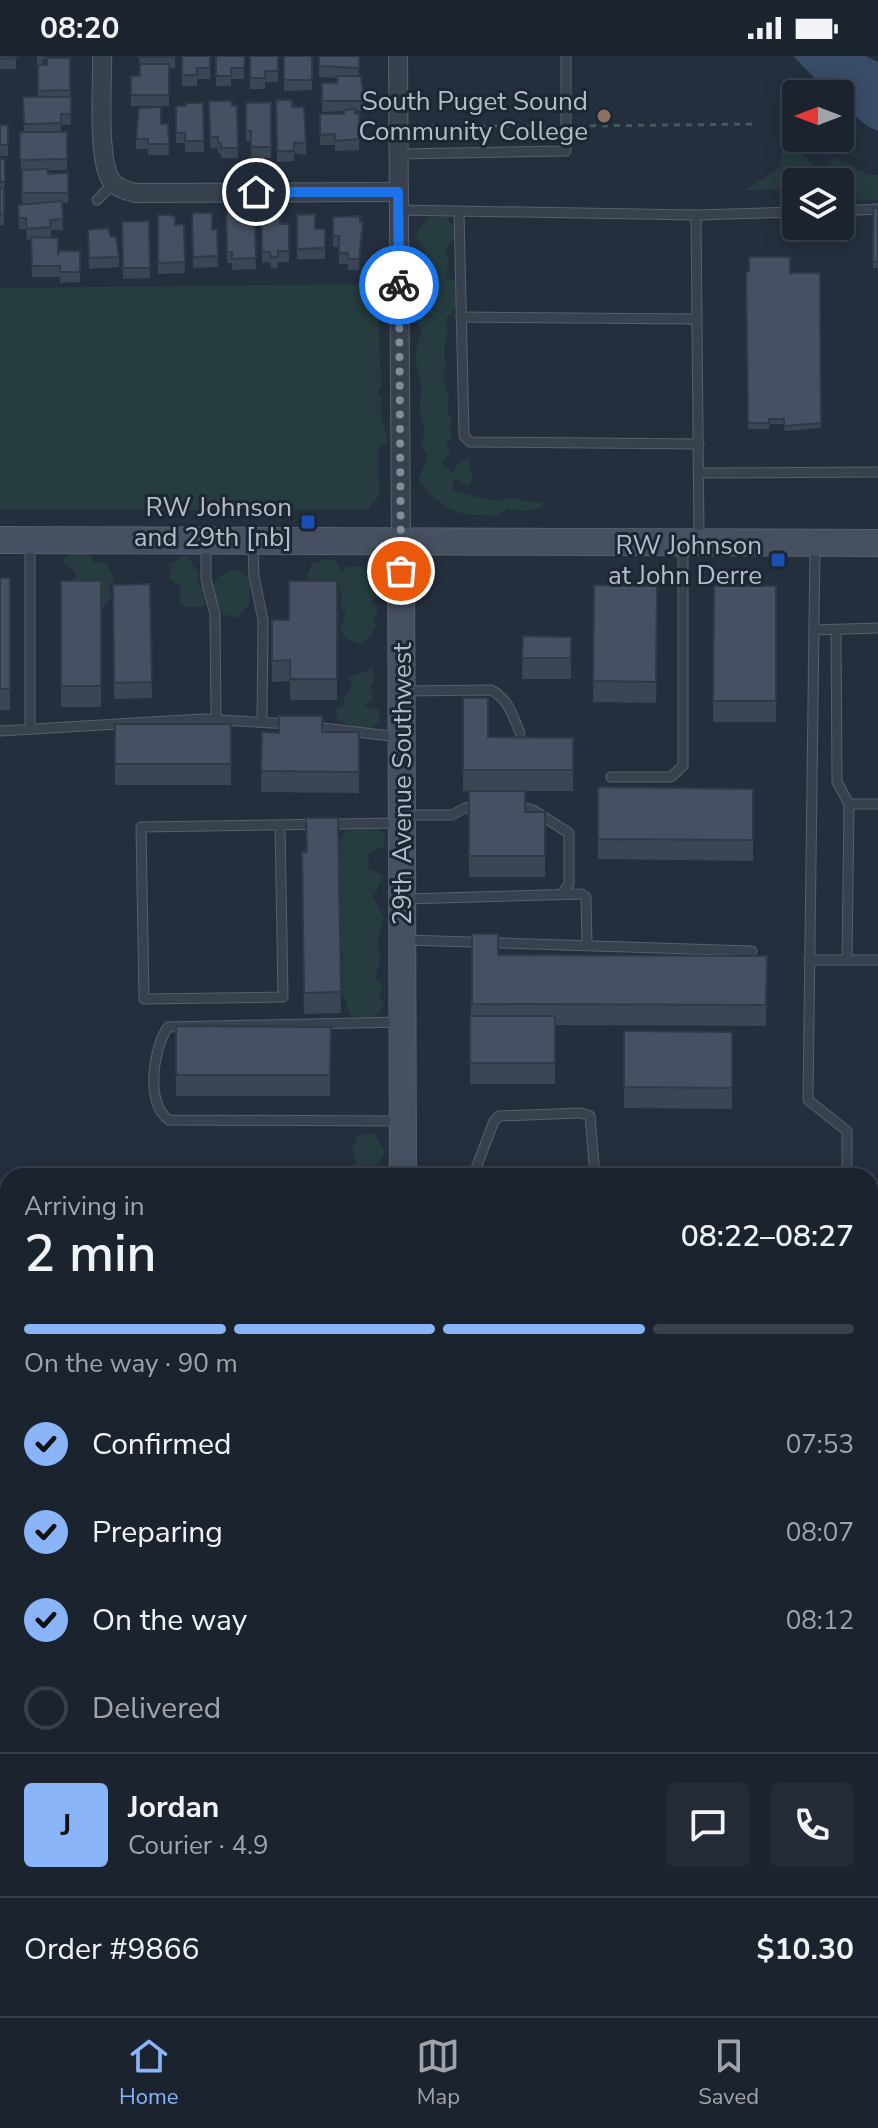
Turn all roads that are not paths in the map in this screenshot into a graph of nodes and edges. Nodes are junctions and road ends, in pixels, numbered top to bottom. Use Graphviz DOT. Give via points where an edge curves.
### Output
graph roads {
  1 [pos="102,56"];
  2 [pos="398,56"];
  3 [pos="566,56"];
  4 [pos="398,154"];
  5 [pos="114,183"];
  6 [pos="97,200"];
  7 [pos="398,201"];
  8 [pos="878,209"];
  9 [pos="854,210"];
  10 [pos="459,212"];
  11 [pos="782,212"];
  12 [pos="696,215"];
  13 [pos="461,317"];
  14 [pos="697,319"];
  15 [pos="699,444"];
  16 [pos="878,472"];
  17 [pos="699,473"];
  18 [pos="0,540"];
  19 [pos="30,540"];
  20 [pos="205,541"];
  21 [pos="253,541"];
  22 [pos="401,541"];
  23 [pos="691,542"];
  24 [pos="815,542"];
  25 [pos="878,543"];
  26 [pos="878,628"];
  27 [pos="836,629"];
  28 [pos="814,630"];
  29 [pos="402,691"];
  30 [pos="216,719"];
  31 [pos="262,721"];
  32 [pos="295,725"];
  33 [pos="309,727"];
  34 [pos="30,729"];
  35 [pos="0,731"];
  36 [pos="520,733"];
  37 [pos="402,737"];
  38 [pos="611,777"];
  39 [pos="849,804"];
  40 [pos="878,804"];
  41 [pos="401,819"];
  42 [pos="280,825"];
  43 [pos="562,894"];
  44 [pos="403,899"];
  45 [pos="403,939"];
  46 [pos="587,945"];
  47 [pos="752,951"];
  48 [pos="809,960"];
  49 [pos="847,960"];
  50 [pos="878,960"];
  51 [pos="403,1022"];
  52 [pos="403,1121"];
  53 [pos="403,1168"];
  54 [pos="476,1168"];
  55 [pos="594,1168"];
  56 [pos="847,1168"];
  1 -- 5 [label="street" via="103,158"];
  2 -- 4 [label="street, 29th Avenue Southwest"];
  3 -- 4 [label="lane" via="566,151"];
  4 -- 7 [label="street, 29th Avenue Southwest"];
  5 -- 6 [label="lane"];
  5 -- 7 [label="street" via="136,193"];
  7 -- 10 [label="lane"];
  7 -- 22 [label="street, 29th Avenue Southwest"];
  8 -- 9 [label="lane"];
  10 -- 12 [label="lane"];
  10 -- 13 [label="lane"];
  11 -- 12 [label="lane"];
  12 -- 14 [label="lane"];
  13 -- 14 [label="lane"];
  13 -- 15 [label="lane" via="464,436 470,442"];
  14 -- 15 [label="lane"];
  15 -- 17 [label="lane"];
  16 -- 17 [label="lane"];
  17 -- 23 [label="lane"];
  18 -- 19 [label="street"];
  19 -- 20 [label="street"];
  19 -- 34 [label="lane"];
  20 -- 21 [label="street"];
  20 -- 30 [label="lane" via="206,579 215,614"];
  21 -- 22 [label="street"];
  21 -- 31 [label="lane" via="263,620"];
  22 -- 23 [label="street"];
  22 -- 29 [label="street, 29th Avenue Southwest"];
  23 -- 24 [label="street"];
  23 -- 38 [label="lane" via="683,766 671,777"];
  24 -- 25 [label="street"];
  24 -- 28 [label="lane"];
  26 -- 27 [label="lane"];
  27 -- 28 [label="lane"];
  27 -- 39 [label="lane" via="837,782"];
  28 -- 48 [label="lane"];
  29 -- 36 [label="lane" via="491,690 509,706"];
  29 -- 37 [label="street, 29th Avenue Southwest"];
  30 -- 31 [label="lane"];
  30 -- 34 [label="lane"];
  31 -- 32 [label="lane"];
  33 -- 37 [label="lane"];
  34 -- 35 [label="lane"];
  37 -- 41 [label="street, 29th Avenue Southwest"];
  39 -- 40 [label="lane"];
  39 -- 49 [label="lane"];
  41 -- 42 [label="lane"];
  41 -- 43 [label="lane" via="452,815 481,805 533,810 569,833 569,884"];
  41 -- 44 [label="street, 29th Avenue Southwest"];
  42 -- 42 [label="lane" via="141,827 144,999 283,997"];
  43 -- 44 [label="lane"];
  43 -- 46 [label="lane" via="586,897"];
  44 -- 45 [label="street, 29th Avenue Southwest"];
  45 -- 46 [label="lane"];
  45 -- 51 [label="street, 29th Avenue Southwest"];
  46 -- 47 [label="lane"];
  48 -- 49 [label="lane"];
  48 -- 56 [label="lane" via="808,1100 847,1131"];
  49 -- 50 [label="lane"];
  51 -- 52 [label="street, 29th Avenue Southwest"];
  51 -- 52 [label="lane" via="168,1027 154,1065 156,1101 169,1120"];
  52 -- 53 [label="street, 29th Avenue Southwest"];
  54 -- 55 [label="lane" via="499,1116 581,1113 590,1116"];
}
